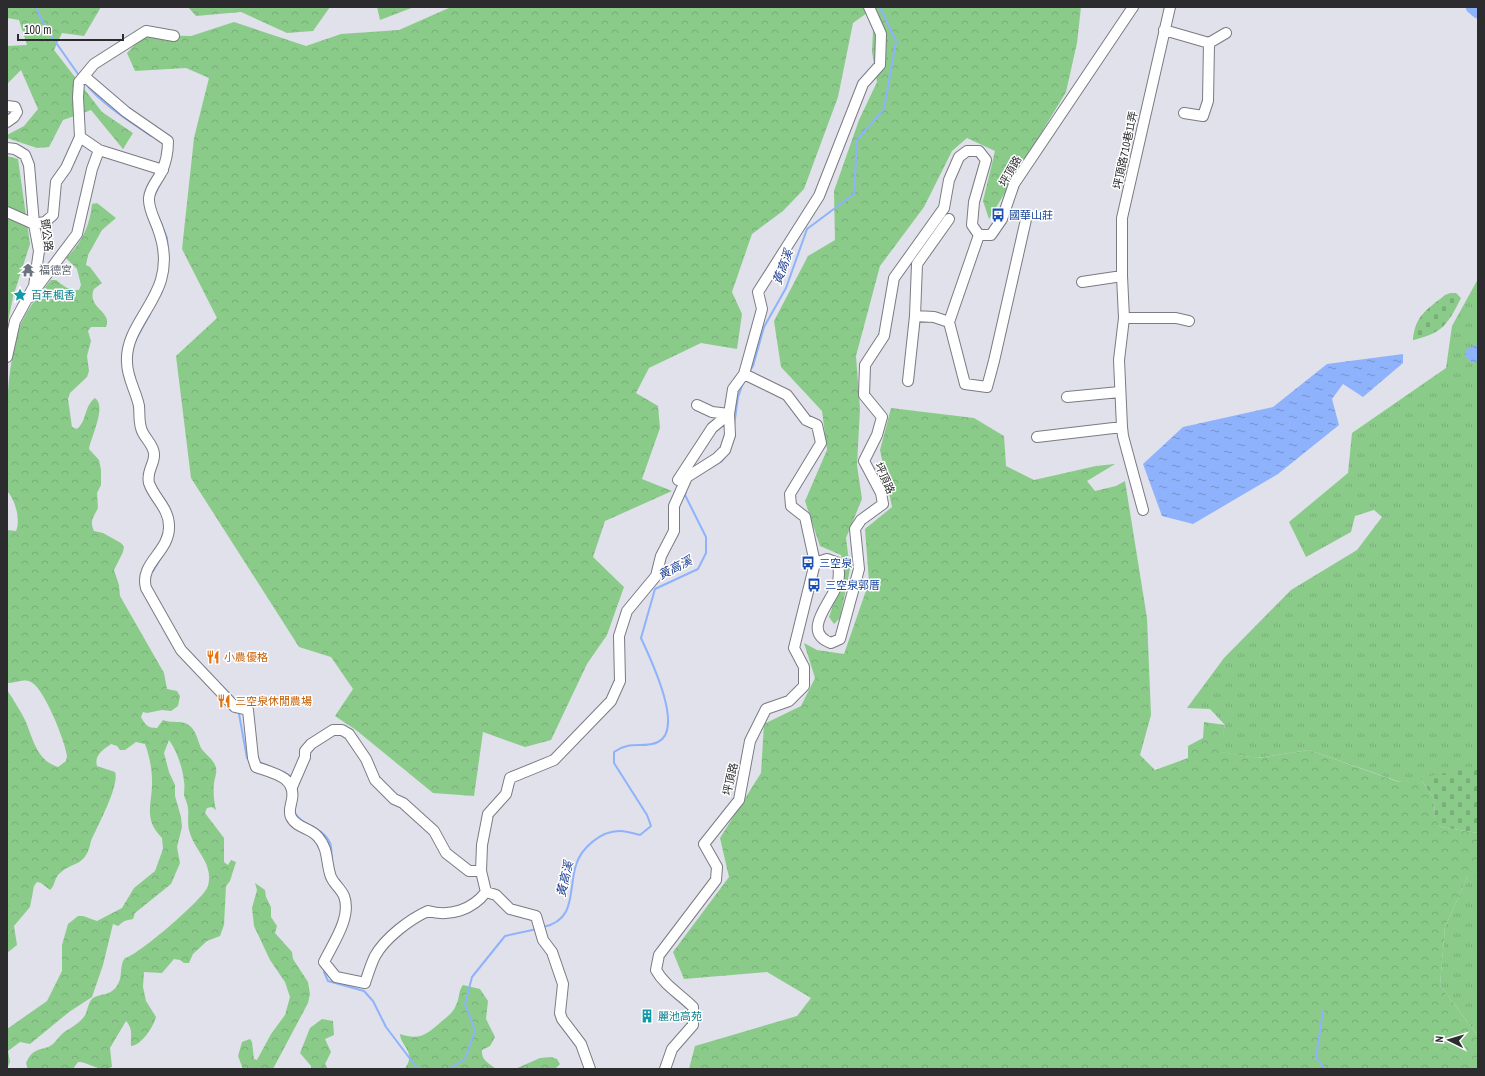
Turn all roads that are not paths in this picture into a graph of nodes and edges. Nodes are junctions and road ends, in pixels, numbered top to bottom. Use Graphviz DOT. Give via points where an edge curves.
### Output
graph roads {
  1 [pos="869,7"];
  2 [pos="1133,7"];
  3 [pos="1170,7"];
  4 [pos="1164,30"];
  5 [pos="1226,33"];
  6 [pos="174,36"];
  7 [pos="1209,43"];
  8 [pos="84,76"];
  9 [pos="7,106"];
  10 [pos="1184,113"];
  11 [pos="7,122"];
  12 [pos="80,137"];
  13 [pos="7,148"];
  14 [pos="100,150"];
  15 [pos="163,170"];
  16 [pos="7,212"];
  17 [pos="1027,215"];
  18 [pos="949,219"];
  19 [pos="34,224"];
  20 [pos="979,235"];
  21 [pos="1122,276"];
  22 [pos="1082,282"];
  23 [pos="29,298"];
  24 [pos="915,316"];
  25 [pos="1124,318"];
  26 [pos="1189,321"];
  27 [pos="949,322"];
  28 [pos="7,357"];
  29 [pos="744,374"];
  30 [pos="908,381"];
  31 [pos="1120,392"];
  32 [pos="1067,397"];
  33 [pos="697,405"];
  34 [pos="729,414"];
  35 [pos="1122,427"];
  36 [pos="1038,437"];
  37 [pos="678,480"];
  38 [pos="1143,510"];
  39 [pos="816,563"];
  40 [pos="292,787"];
  41 [pos="404,795"];
  42 [pos="423,821"];
  43 [pos="481,871"];
  44 [pos="486,892"];
  45 [pos="590,1069"];
  46 [pos="665,1069"];
  1 -- 29 [label="street" via="881,34 880,65 863,84 819,196 758,292 762,309"];
  2 -- 20 [label="street, 坪頂路" via="1014,184 1002,219 991,235"];
  3 -- 4 [label="street, 坪頂路710巷11弄"];
  4 -- 7 [label="street"];
  4 -- 21 [label="street, 坪頂路710巷11弄" via="1122,218"];
  5 -- 7 [label="street"];
  6 -- 8 [label="street" via="146,31 94,64"];
  7 -- 10 [label="street" via="1208,101 1203,116"];
  8 -- 12 [label="street" via="80,82 78,97"];
  8 -- 15 [label="street" via="126,112 168,141"];
  9 -- 11 [label="street" via="15,107 17,112"];
  12 -- 14 [label="street"];
  12 -- 19 [label="street" via="66,168 56,182 53,215 45,222"];
  13 -- 19 [label="street, 鄧公路" via="25,155 29,165"];
  14 -- 15 [label="street"];
  14 -- 23 [label="street" via="92,169 77,234"];
  15 -- 40 [label="street" via="151,189 149,199 164,252 162,279 155,298 135,330 127,351 130,380 136,395 142,432 155,456 149,471 149,481 152,491 160,499 169,524 166,543 149,566 144,581 181,650 235,707 248,710 256,767 287,779"];
  16 -- 19 [label="street"];
  17 -- 27 [label="street" via="987,387 965,384"];
  18 -- 24 [label="street" via="917,264"];
  19 -- 23 [label="street, 鄧公路" via="39,251 34,286"];
  20 -- 27 [label="street"];
  20 -- 39 [label="street, 坪頂路" via="972,225 974,202 986,160 979,152 967,151 959,157 949,180 944,208 894,278 884,336 865,365 864,395 882,417 877,435 864,461 881,493 883,504 861,520 855,529 859,569 840,639 831,643 823,640 818,633 818,622 837,586 840,574 838,563 827,558"];
  21 -- 22 [label="street"];
  21 -- 25 [label="street, 坪頂路710巷11弄"];
  23 -- 28 [label="street, 鄧公路" via="15,321"];
  24 -- 27 [label="street" via="934,317"];
  24 -- 30 [label="street"];
  25 -- 26 [label="street" via="1176,318"];
  25 -- 31 [label="street, 坪頂路710巷11弄" via="1119,360"];
  29 -- 34 [label="street" via="733,389"];
  29 -- 39 [label="street" via="787,395 806,420 817,425 821,443 790,494 791,506 805,517"];
  31 -- 32 [label="street"];
  31 -- 35 [label="street, 坪頂路710巷11弄"];
  33 -- 34 [label="street" via="712,412"];
  34 -- 37 [label="street" via="712,428"];
  34 -- 43 [label="street" via="730,435 725,450 687,477 674,506 674,531 661,556 656,576 627,612 619,636 620,681 612,700 554,760 510,778 506,794 488,814 482,845"];
  35 -- 36 [label="street"];
  35 -- 38 [label="street, 坪頂路710巷11弄"];
  39 -- 46 [label="street, 坪頂路" via="794,648 804,667 804,686 788,701 766,708 750,741 739,800 704,844 717,867 716,880 659,955 656,970 663,982 693,1007 693,1025 672,1049"];
  40 -- 42 [label="street" via="305,757 305,751 311,744 333,730 342,730 349,734 366,759 375,780 394,799 403,803"];
  40 -- 44 [label="street" via="292,818 317,835 326,847 332,880 341,889 345,899 345,916 324,962 336,977 365,983 376,955 412,919 428,911 439,914 471,907"];
  41 -- 42 [label="street" via="412,802"];
  42 -- 43 [label="street" via="434,831 446,853 469,870"];
  43 -- 44 [label="street"];
  44 -- 45 [label="street" via="496,895 510,909 536,916 543,940 552,952 563,984 560,1013 562,1019 581,1044"];
}
